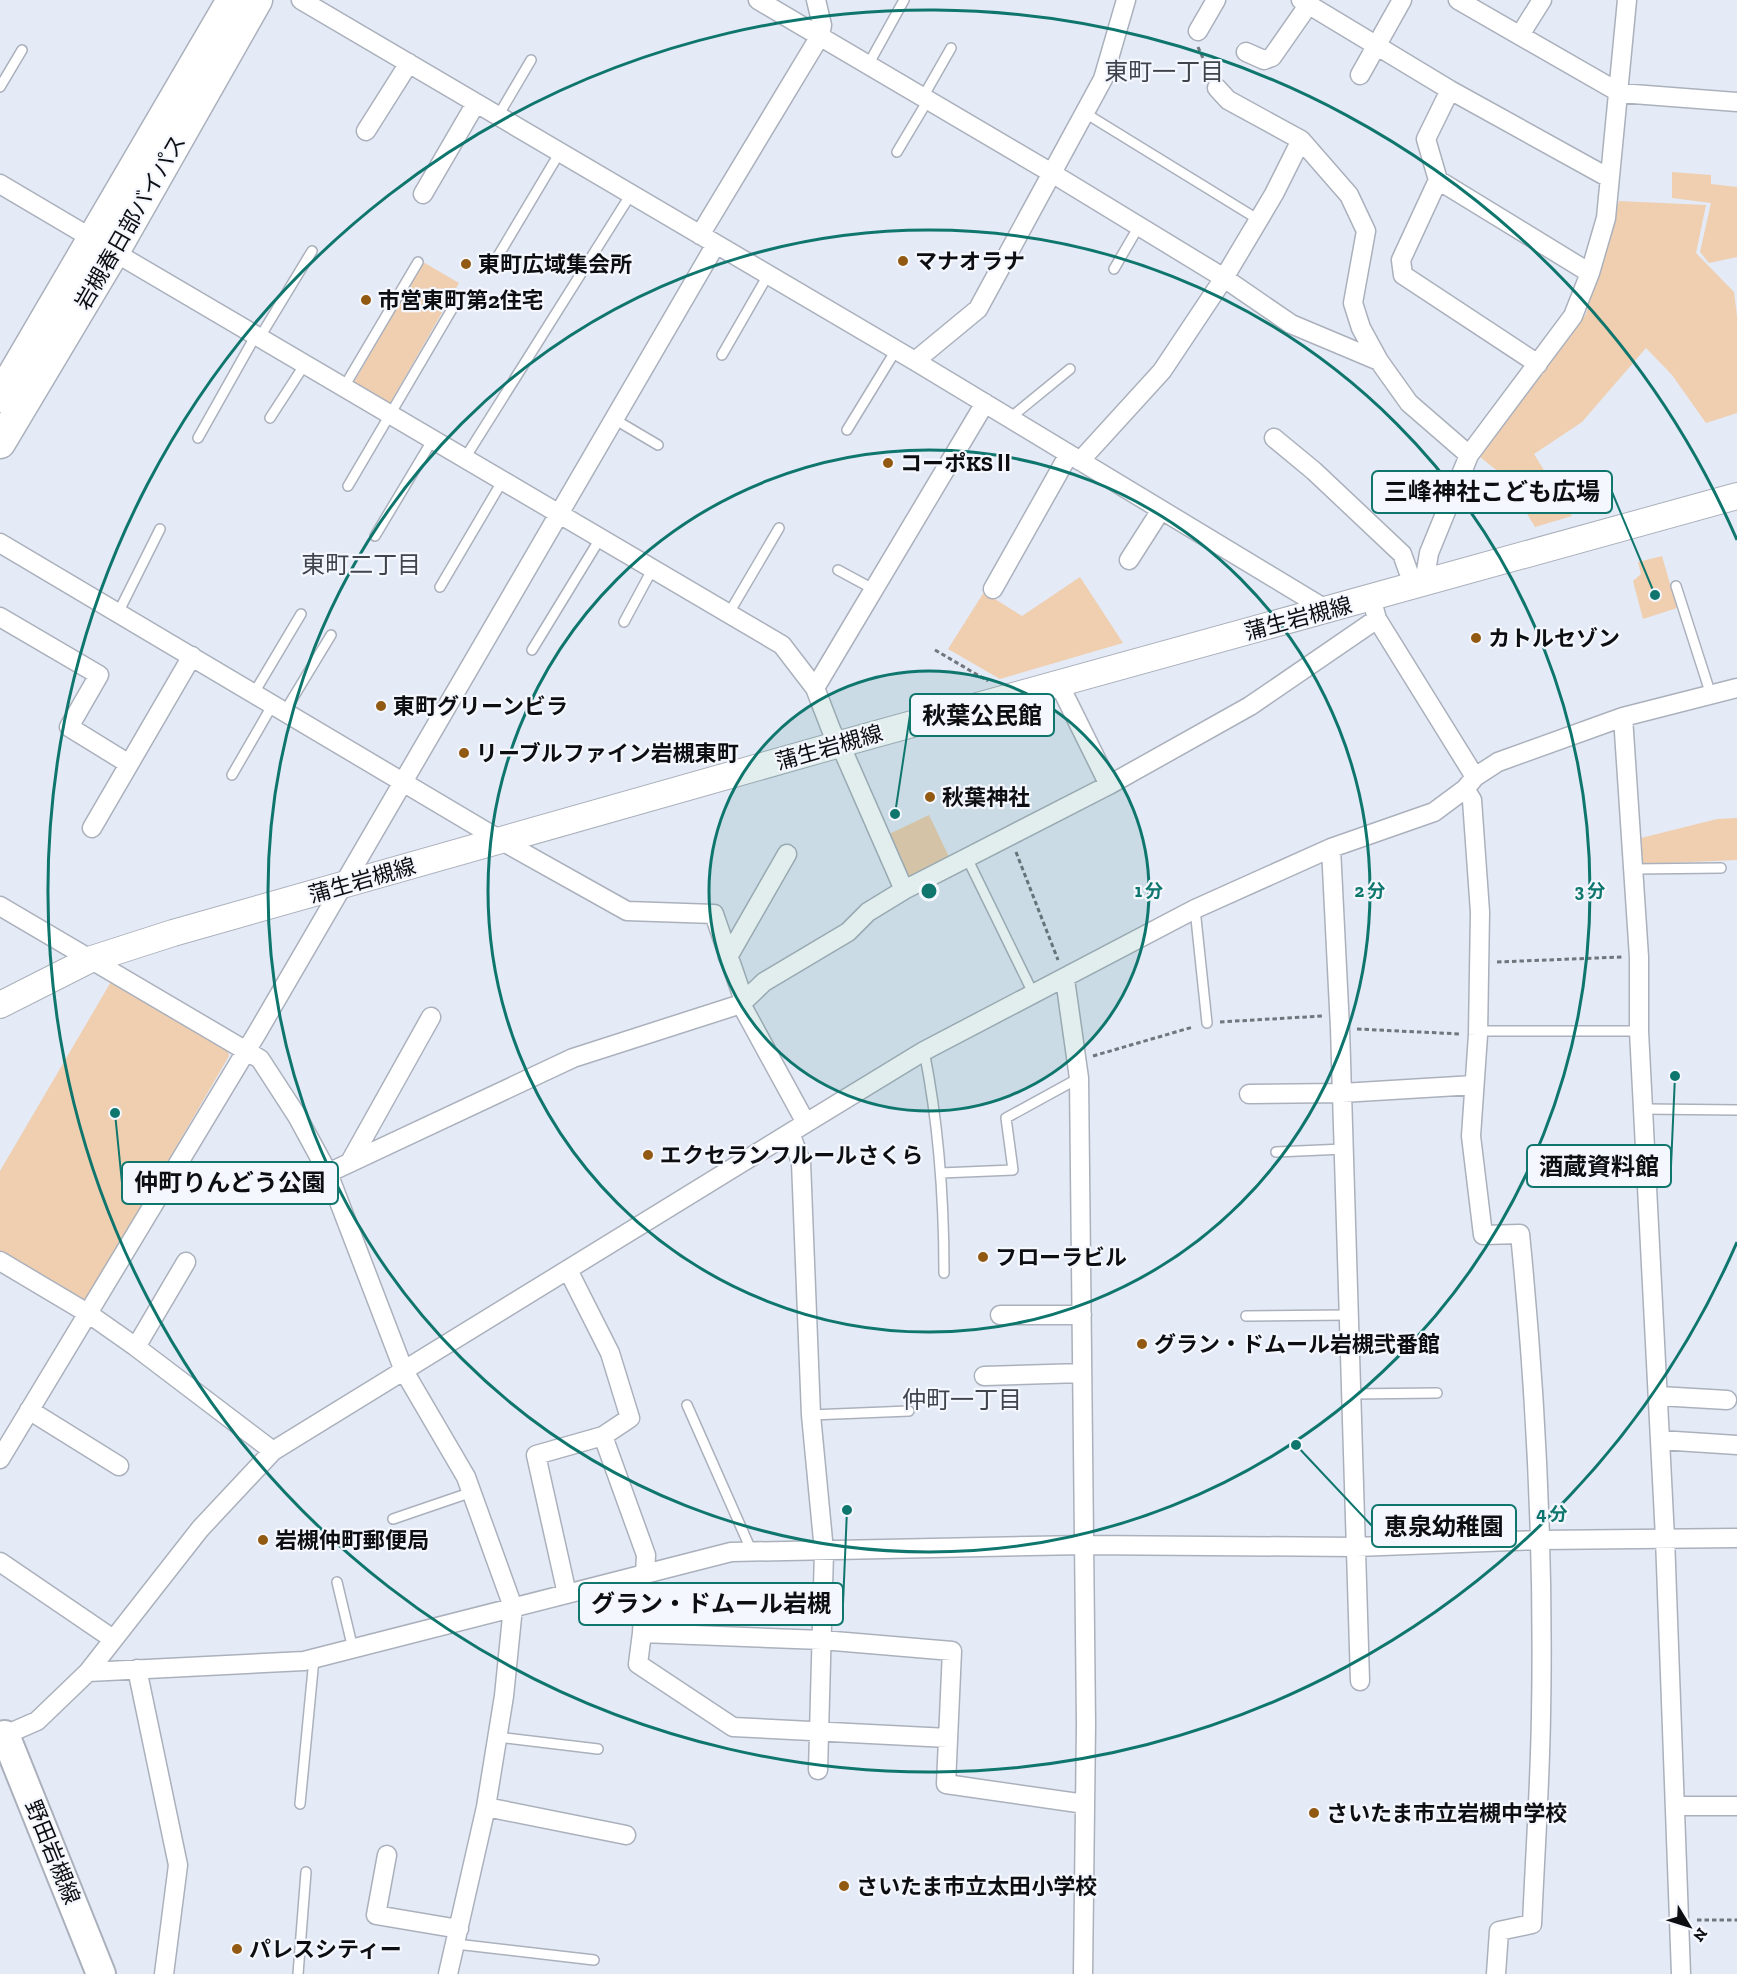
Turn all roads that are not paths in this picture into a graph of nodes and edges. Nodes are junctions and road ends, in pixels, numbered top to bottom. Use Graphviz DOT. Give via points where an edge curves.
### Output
graph roads {
  1 [pos="232,0"];
  2 [pos="256,0"];
  3 [pos="302,0"];
  4 [pos="758,0"];
  5 [pos="816,0"];
  6 [pos="904,0"];
  7 [pos="1126,0"];
  8 [pos="1216,0"];
  9 [pos="1402,0"];
  10 [pos="1458,0"];
  11 [pos="1542,0"];
  12 [pos="1627,0"];
  13 [pos="1305,2"];
  14 [pos="1198,31"];
  15 [pos="1520,35"];
  16 [pos="820,36"];
  17 [pos="1377,46"];
  18 [pos="951,48"];
  19 [pos="22,50"];
  20 [pos="1246,52"];
  21 [pos="531,60"];
  22 [pos="409,63"];
  23 [pos="868,65"];
  24 [pos="1360,75"];
  25 [pos="0,87"];
  26 [pos="1217,88"];
  27 [pos="1450,90"];
  28 [pos="1620,93"];
  29 [pos="925,99"];
  30 [pos="1737,102"];
  31 [pos="476,103"];
  32 [pos="1085,113"];
  33 [pos="498,116"];
  34 [pos="366,131"];
  35 [pos="1301,140"];
  36 [pos="560,152"];
  37 [pos="897,152"];
  38 [pos="1050,172"];
  39 [pos="1608,178"];
  40 [pos="1438,180"];
  41 [pos="0,184"];
  42 [pos="423,194"];
  43 [pos="631,194"];
  44 [pos="1259,220"];
  45 [pos="1139,226"];
  46 [pos="700,235"];
  47 [pos="716,244"];
  48 [pos="104,245"];
  49 [pos="312,251"];
  50 [pos="498,256"];
  51 [pos="418,262"];
  52 [pos="1114,269"];
  53 [pos="1590,273"];
  54 [pos="768,274"];
  55 [pos="1224,278"];
  56 [pos="455,304"];
  57 [pos="258,336"];
  58 [pos="896,350"];
  59 [pos="722,355"];
  60 [pos="915,361"];
  61 [pos="1379,361"];
  62 [pos="305,364"];
  63 [pos="1538,364"];
  64 [pos="1070,369"];
  65 [pos="344,387"];
  66 [pos="0,397"];
  67 [pos="985,403"];
  68 [pos="391,414"];
  69 [pos="270,418"];
  70 [pos="1010,418"];
  71 [pos="614,419"];
  72 [pos="847,430"];
  73 [pos="198,438"];
  74 [pos="1274,438"];
  75 [pos="433,439"];
  76 [pos="0,443"];
  77 [pos="658,445"];
  78 [pos="1469,455"];
  79 [pos="1074,457"];
  80 [pos="465,458"];
  81 [pos="503,480"];
  82 [pos="348,486"];
  83 [pos="1737,496"];
  84 [pos="1161,510"];
  85 [pos="559,513"];
  86 [pos="779,528"];
  87 [pos="160,529"];
  88 [pos="375,536"];
  89 [pos="600,537"];
  90 [pos="0,543"];
  91 [pos="1129,560"];
  92 [pos="653,568"];
  93 [pos="838,570"];
  94 [pos="1419,585"];
  95 [pos="1676,586"];
  96 [pos="440,587"];
  97 [pos="993,589"];
  98 [pos="875,590"];
  99 [pos="1374,608"];
  100 [pos="1327,610"];
  101 [pos="118,613"];
  102 [pos="729,613"];
  103 [pos="301,615"];
  104 [pos="0,617"];
  105 [pos="624,622"];
  106 [pos="331,636"];
  107 [pos="532,650"];
  108 [pos="192,656"];
  109 [pos="1059,684"];
  110 [pos="815,688"];
  111 [pos="1737,688"];
  112 [pos="254,693"];
  113 [pos="1711,695"];
  114 [pos="279,708"];
  115 [pos="1623,717"];
  116 [pos="840,744"];
  117 [pos="129,764"];
  118 [pos="232,775"];
  119 [pos="403,781"];
  120 [pos="1470,783"];
  121 [pos="1109,785"];
  122 [pos="92,828"];
  123 [pos="502,841"];
  124 [pos="1331,848"];
  125 [pos="787,854"];
  126 [pos="967,858"];
  127 [pos="1721,868"];
  128 [pos="1634,869"];
  129 [pos="343,885"];
  130 [pos="904,890"];
  131 [pos="0,906"];
  132 [pos="1195,909"];
  133 [pos="728,957"];
  134 [pos="89,960"];
  135 [pos="1065,979"];
  136 [pos="1034,995"];
  137 [pos="742,1003"];
  138 [pos="0,1005"];
  139 [pos="431,1017"];
  140 [pos="1207,1023"];
  141 [pos="1639,1030"];
  142 [pos="1478,1033"];
  143 [pos="246,1050"];
  144 [pos="924,1051"];
  145 [pos="1080,1078"];
  146 [pos="1474,1085"];
  147 [pos="1342,1093"];
  148 [pos="1249,1094"];
  149 [pos="1645,1109"];
  150 [pos="1737,1110"];
  151 [pos="806,1123"];
  152 [pos="789,1133"];
  153 [pos="1344,1149"];
  154 [pos="1276,1152"];
  155 [pos="350,1162"];
  156 [pos="1566,1163"];
  157 [pos="1648,1164"];
  158 [pos="328,1173"];
  159 [pos="941,1173"];
  160 [pos="0,1261"];
  161 [pos="186,1262"];
  162 [pos="568,1270"];
  163 [pos="944,1273"];
  164 [pos="89,1314"];
  165 [pos="1000,1315"];
  166 [pos="1082,1315"];
  167 [pos="1349,1315"];
  168 [pos="1246,1316"];
  169 [pos="136,1347"];
  170 [pos="404,1371"];
  171 [pos="1083,1373"];
  172 [pos="984,1376"];
  173 [pos="1437,1393"];
  174 [pos="1352,1394"];
  175 [pos="1659,1396"];
  176 [pos="1727,1400"];
  177 [pos="687,1405"];
  178 [pos="28,1410"];
  179 [pos="909,1412"];
  180 [pos="811,1415"];
  181 [pos="603,1436"];
  182 [pos="1660,1440"];
  183 [pos="1737,1445"];
  184 [pos="273,1451"];
  185 [pos="0,1459"];
  186 [pos="119,1466"];
  187 [pos="471,1492"];
  188 [pos="393,1519"];
  189 [pos="1665,1538"];
  190 [pos="1737,1538"];
  191 [pos="1539,1540"];
  192 [pos="1084,1545"];
  193 [pos="1356,1547"];
  194 [pos="824,1551"];
  195 [pos="753,1552"];
  196 [pos="0,1562"];
  197 [pos="644,1574"];
  198 [pos="337,1582"];
  199 [pos="567,1594"];
  200 [pos="513,1607"];
  201 [pos="642,1634"];
  202 [pos="113,1638"];
  203 [pos="822,1640"];
  204 [pos="353,1648"];
  205 [pos="314,1659"];
  206 [pos="137,1670"];
  207 [pos="88,1672"];
  208 [pos="1359,1681"];
  209 [pos="819,1731"];
  210 [pos="3,1736"];
  211 [pos="496,1737"];
  212 [pos="948,1738"];
  213 [pos="598,1749"];
  214 [pos="818,1770"];
  215 [pos="300,1804"];
  216 [pos="1085,1804"];
  217 [pos="1675,1806"];
  218 [pos="1737,1806"];
  219 [pos="486,1807"];
  220 [pos="626,1835"];
  221 [pos="387,1855"];
  222 [pos="306,1872"];
  223 [pos="457,1936"];
  224 [pos="594,1960"];
  225 [pos="101,1974"];
  226 [pos="164,1974"];
  227 [pos="298,1974"];
  228 [pos="448,1974"];
  229 [pos="1083,1974"];
  230 [pos="1496,1974"];
  231 [pos="1681,1974"];
  1 -- 48 [label="highway, 岩槻春日部バイパス"];
  2 -- 48 [label="highway, 岩槻春日部バイパス"];
  3 -- 22 [label="street"];
  4 -- 16 [label="street"];
  5 -- 16 [label="street" via="822,25"];
  6 -- 23 [label="lane"];
  7 -- 32 [label="street" via="1103,79"];
  8 -- 14 [label="street"];
  9 -- 17 [label="street"];
  10 -- 15 [label="street"];
  11 -- 15 [label="street"];
  12 -- 28 [label="street"];
  13 -- 17 [label="street"];
  13 -- 20 [label="street" via="1272,57 1264,60"];
  15 -- 28 [label="street"];
  16 -- 23 [label="street"];
  16 -- 46 [label="street"];
  17 -- 24 [label="street"];
  17 -- 27 [label="street"];
  18 -- 29 [label="lane"];
  19 -- 25 [label="lane"];
  21 -- 33 [label="lane"];
  22 -- 31 [label="street"];
  22 -- 34 [label="street"];
  23 -- 29 [label="street"];
  26 -- 35 [label="street" via="1228,100"];
  27 -- 39 [label="street"];
  27 -- 40 [label="street" via="1426,139"];
  28 -- 30 [label="street"];
  28 -- 39 [label="street"];
  29 -- 37 [label="lane"];
  29 -- 38 [label="street"];
  31 -- 33 [label="street"];
  31 -- 42 [label="street"];
  32 -- 38 [label="street"];
  32 -- 44 [label="lane"];
  33 -- 36 [label="street"];
  35 -- 44 [label="street"];
  35 -- 61 [label="street" via="1349,195 1365,231 1353,303"];
  36 -- 43 [label="street"];
  36 -- 50 [label="lane"];
  38 -- 45 [label="street"];
  38 -- 60 [label="street" via="978,309"];
  39 -- 53 [label="street" via="1606,218"];
  40 -- 53 [label="street"];
  40 -- 63 [label="street" via="1401,260 1403,275"];
  41 -- 48 [label="street"];
  43 -- 46 [label="street"];
  43 -- 80 [label="lane"];
  44 -- 55 [label="street"];
  45 -- 52 [label="lane"];
  45 -- 55 [label="street"];
  46 -- 47 [label="street"];
  47 -- 54 [label="street"];
  47 -- 71 [label="street"];
  48 -- 57 [label="street"];
  48 -- 66 [label="highway, 岩槻春日部バイパス"];
  48 -- 76 [label="highway, 岩槻春日部バイパス"];
  49 -- 57 [label="lane"];
  51 -- 65 [label="lane"];
  53 -- 63 [label="street" via="1573,316"];
  54 -- 58 [label="street"];
  54 -- 59 [label="lane"];
  55 -- 61 [label="street" via="1291,324"];
  55 -- 79 [label="street" via="1162,371"];
  56 -- 68 [label="lane"];
  57 -- 62 [label="street"];
  57 -- 73 [label="lane"];
  58 -- 60 [label="street"];
  58 -- 72 [label="lane"];
  60 -- 67 [label="street"];
  61 -- 78 [label="street" via="1409,403"];
  62 -- 65 [label="street"];
  62 -- 69 [label="lane"];
  63 -- 78 [label="street"];
  64 -- 70 [label="lane"];
  65 -- 68 [label="street"];
  67 -- 70 [label="street"];
  67 -- 98 [label="street"];
  68 -- 75 [label="street"];
  68 -- 82 [label="lane"];
  70 -- 79 [label="street"];
  71 -- 77 [label="lane"];
  71 -- 85 [label="street"];
  74 -- 94 [label="street" via="1402,554"];
  75 -- 80 [label="street"];
  75 -- 88 [label="lane"];
  78 -- 94 [label="street"];
  79 -- 84 [label="street"];
  79 -- 97 [label="street"];
  80 -- 81 [label="street"];
  81 -- 85 [label="street"];
  81 -- 96 [label="lane"];
  83 -- 94 [label="main road, 蒲生岩槻線"];
  84 -- 91 [label="street"];
  84 -- 100 [label="street"];
  85 -- 89 [label="street"];
  85 -- 119 [label="street"];
  86 -- 102 [label="lane"];
  87 -- 101 [label="lane"];
  89 -- 92 [label="street"];
  89 -- 107 [label="lane"];
  90 -- 101 [label="street"];
  92 -- 102 [label="street"];
  92 -- 105 [label="lane"];
  93 -- 98 [label="lane"];
  94 -- 99 [label="main road, 蒲生岩槻線"];
  95 -- 113 [label="lane"];
  98 -- 110 [label="street"];
  99 -- 100 [label="main road, 蒲生岩槻線"];
  99 -- 120 [label="street"];
  99 -- 121 [label="street" via="1250,705"];
  100 -- 109 [label="main road, 蒲生岩槻線"];
  101 -- 108 [label="street"];
  102 -- 110 [label="street" via="782,645"];
  103 -- 112 [label="lane"];
  104 -- 117 [label="street" via="99,675 69,727"];
  106 -- 114 [label="lane"];
  108 -- 112 [label="street"];
  108 -- 117 [label="street"];
  109 -- 116 [label="main road, 蒲生岩槻線"];
  109 -- 121 [label="street"];
  110 -- 116 [label="street"];
  111 -- 113 [label="street"];
  112 -- 114 [label="street"];
  113 -- 115 [label="street"];
  114 -- 118 [label="lane"];
  114 -- 119 [label="street"];
  115 -- 120 [label="street" via="1498,762"];
  115 -- 128 [label="street"];
  116 -- 123 [label="main road, 蒲生岩槻線"];
  116 -- 130 [label="street"];
  117 -- 122 [label="street"];
  119 -- 123 [label="street"];
  119 -- 129 [label="street"];
  120 -- 124 [label="street" via="1434,812"];
  120 -- 142 [label="street" via="1480,912"];
  121 -- 126 [label="street"];
  123 -- 129 [label="main road, 蒲生岩槻線"];
  123 -- 133 [label="street" via="627,911 714,914"];
  124 -- 132 [label="street"];
  124 -- 147 [label="street"];
  125 -- 133 [label="street"];
  126 -- 130 [label="street"];
  126 -- 136 [label="lane"];
  127 -- 128 [label="lane"];
  128 -- 141 [label="street"];
  129 -- 134 [label="main road, 蒲生岩槻線"];
  129 -- 143 [label="street"];
  130 -- 137 [label="street" via="868,912 848,932 764,982"];
  131 -- 134 [label="street"];
  132 -- 135 [label="street"];
  132 -- 140 [label="lane"];
  133 -- 137 [label="street"];
  134 -- 138 [label="main road, 蒲生岩槻線"];
  134 -- 143 [label="street"];
  135 -- 136 [label="street"];
  135 -- 145 [label="street"];
  136 -- 144 [label="street"];
  137 -- 151 [label="street"];
  137 -- 155 [label="street" via="573,1058"];
  139 -- 155 [label="street"];
  141 -- 142 [label="lane"];
  141 -- 149 [label="street"];
  142 -- 146 [label="street"];
  143 -- 158 [label="street" via="260,1059"];
  143 -- 164 [label="street"];
  144 -- 151 [label="street"];
  144 -- 159 [label="lane" via="934,1098"];
  145 -- 159 [label="lane" via="1005,1118 1013,1170"];
  145 -- 166 [label="street"];
  146 -- 147 [label="street"];
  146 -- 191 [label="street" via="1471,1136 1483,1235 1520,1234 1531,1346"];
  147 -- 148 [label="street"];
  147 -- 153 [label="street"];
  149 -- 150 [label="lane"];
  149 -- 157 [label="street"];
  151 -- 152 [label="street"];
  152 -- 162 [label="street"];
  152 -- 180 [label="street" via="801,1162"];
  153 -- 154 [label="lane"];
  153 -- 167 [label="street"];
  155 -- 158 [label="street"];
  156 -- 157 [label="lane"];
  157 -- 175 [label="street"];
  158 -- 170 [label="street"];
  159 -- 163 [label="lane"];
  160 -- 164 [label="street"];
  161 -- 169 [label="street"];
  162 -- 170 [label="street"];
  162 -- 181 [label="street" via="610,1353 630,1418"];
  164 -- 169 [label="street"];
  164 -- 178 [label="street"];
  165 -- 166 [label="street"];
  166 -- 171 [label="street"];
  167 -- 168 [label="lane"];
  167 -- 174 [label="street"];
  169 -- 184 [label="street"];
  170 -- 184 [label="street"];
  170 -- 187 [label="street"];
  171 -- 172 [label="street"];
  171 -- 192 [label="street"];
  173 -- 174 [label="lane"];
  174 -- 193 [label="street"];
  175 -- 176 [label="street"];
  175 -- 182 [label="street"];
  177 -- 195 [label="lane"];
  178 -- 185 [label="street"];
  178 -- 186 [label="street"];
  179 -- 180 [label="lane"];
  180 -- 194 [label="street"];
  181 -- 197 [label="street" via="646,1555"];
  181 -- 199 [label="street" via="536,1455"];
  182 -- 183 [label="street"];
  182 -- 189 [label="street"];
  184 -- 202 [label="street" via="200,1529"];
  187 -- 188 [label="lane"];
  187 -- 200 [label="street"];
  189 -- 190 [label="street"];
  189 -- 191 [label="street"];
  189 -- 217 [label="street"];
  191 -- 193 [label="street"];
  191 -- 230 [label="street" via="1541,1715 1532,1924 1499,1931"];
  192 -- 193 [label="street"];
  192 -- 194 [label="street"];
  192 -- 216 [label="street"];
  193 -- 208 [label="street"];
  194 -- 195 [label="street"];
  194 -- 203 [label="street"];
  195 -- 197 [label="street" via="731,1552"];
  196 -- 202 [label="street"];
  197 -- 199 [label="street"];
  197 -- 201 [label="street"];
  198 -- 204 [label="lane"];
  199 -- 200 [label="street"];
  200 -- 204 [label="street"];
  200 -- 211 [label="street"];
  201 -- 203 [label="street"];
  201 -- 209 [label="street" via="638,1664 733,1727"];
  202 -- 207 [label="street"];
  203 -- 209 [label="street"];
  203 -- 212 [label="street" via="952,1652"];
  204 -- 205 [label="street"];
  205 -- 206 [label="street"];
  205 -- 215 [label="lane"];
  206 -- 207 [label="street"];
  206 -- 226 [label="street" via="178,1865"];
  207 -- 210 [label="street" via="37,1721"];
  209 -- 212 [label="street"];
  209 -- 214 [label="street"];
  210 -- 225 [label="main road, 野田岩槻線"];
  211 -- 213 [label="lane"];
  211 -- 219 [label="street"];
  212 -- 216 [label="street" via="946,1784"];
  216 -- 229 [label="street"];
  217 -- 218 [label="street"];
  217 -- 231 [label="street"];
  219 -- 220 [label="street"];
  219 -- 223 [label="street"];
  221 -- 223 [label="street" via="376,1915"];
  222 -- 227 [label="lane"];
  223 -- 224 [label="lane"];
  223 -- 228 [label="street"];
}
